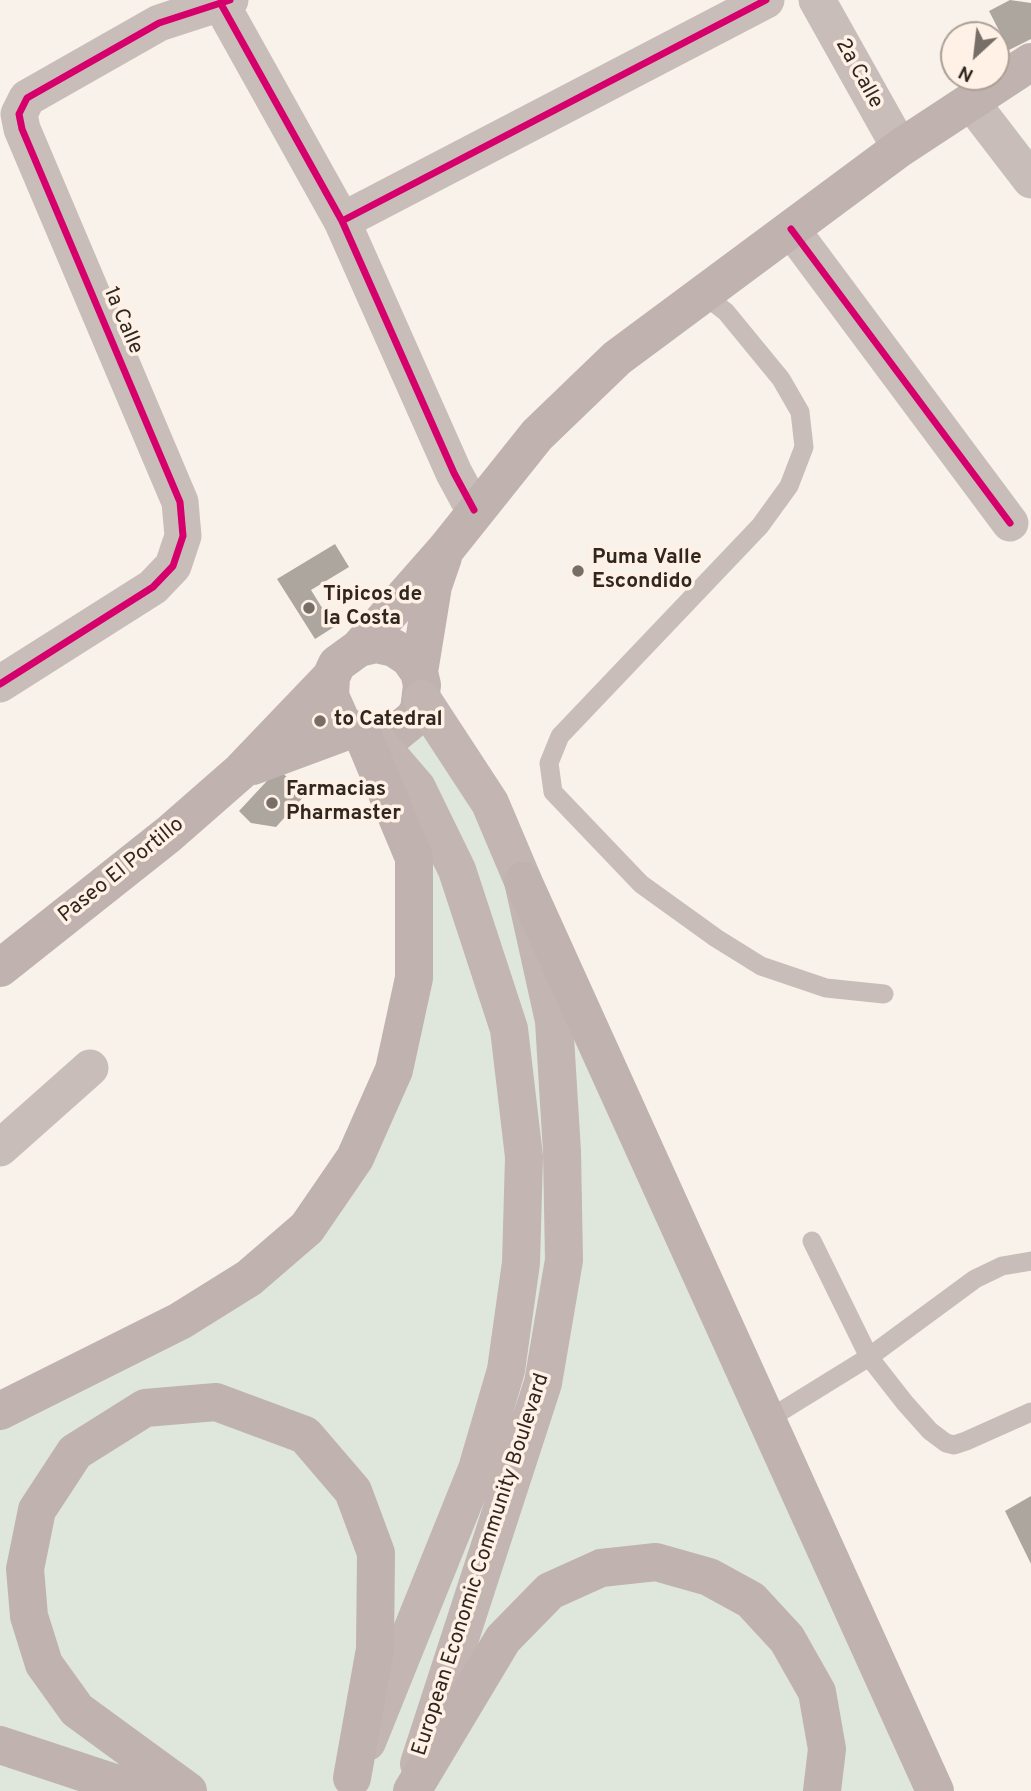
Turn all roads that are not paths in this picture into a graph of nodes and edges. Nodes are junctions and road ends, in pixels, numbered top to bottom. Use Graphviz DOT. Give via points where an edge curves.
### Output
graph roads {
  1 [pos="766,0"];
  2 [pos="817,0"];
  3 [pos="225,2"];
  4 [pos="1031,62"];
  5 [pos="971,102"];
  6 [pos="900,148"];
  7 [pos="1031,180"];
  8 [pos="342,221"];
  9 [pos="791,229"];
  10 [pos="703,294"];
  11 [pos="474,510"];
  12 [pos="1010,523"];
  13 [pos="446,548"];
  14 [pos="359,648"];
  15 [pos="331,677"];
  16 [pos="0,684"];
  17 [pos="421,685"];
  18 [pos="362,734"];
  19 [pos="241,771"];
  20 [pos="523,881"];
  21 [pos="0,968"];
  22 [pos="884,994"];
  23 [pos="90,1068"];
  24 [pos="0,1148"];
  25 [pos="812,1241"];
  26 [pos="1031,1261"];
  27 [pos="869,1357"];
  28 [pos="0,1412"];
  29 [pos="1031,1412"];
  30 [pos="767,1420"];
  31 [pos="0,1745"];
  32 [pos="350,1784"];
  33 [pos="139,1791"];
  34 [pos="188,1791"];
  35 [pos="411,1791"];
  36 [pos="822,1791"];
  37 [pos="935,1791"];
  1 -- 8 [label="street"];
  2 -- 6 [label="street, 2a Calle"];
  3 -- 8 [label="street"];
  3 -- 16 [label="street, 1a Calle" via="159,23 27,98 19,114 180,502 183,536 173,566 153,587"];
  4 -- 5 [label="main road"];
  5 -- 6 [label="main road"];
  5 -- 7 [label="street"];
  6 -- 9 [label="main road"];
  8 -- 11 [label="street"];
  9 -- 10 [label="main road"];
  9 -- 12 [label="street"];
  10 -- 11 [label="main road" via="617,358 537,435"];
  10 -- 22 [label="lane" via="726,312 781,379 800,412 804,447 789,486 760,526 560,736 549,763 552,792 641,884 761,966 826,988"];
  11 -- 13 [label="main road"];
  13 -- 14 [label="main road"];
  13 -- 17 [label="main road" via="433,586"];
  14 -- 15 [label="main road" via="337,664"];
  14 -- 17 [label="main road" via="394,648 409,658"];
  15 -- 18 [label="main road" via="332,706"];
  15 -- 19 [label="main road, Paseo El Portillo"];
  17 -- 18 [label="main road" via="413,719 405,727 396,733"];
  17 -- 20 [label="main road, European Economic Community Boulevard" via="490,803"];
  18 -- 19 [label="main road, Paseo El Portillo" via="273,756"];
  18 -- 28 [label="highway" via="414,858 414,978 394,1070 355,1158 307,1228 249,1278 180,1321"];
  18 -- 32 [label="main road, European Economic Community Boulevard" via="417,788 457,870 509,1029 524,1157 521,1263 506,1370 477,1469"];
  19 -- 21 [label="main road, Paseo El Portillo"];
  20 -- 30 [label="highway"];
  20 -- 35 [label="main road, European Economic Community Boulevard" via="554,1021 564,1260 543,1383"];
  23 -- 24 [label="street"];
  25 -- 27 [label="lane"];
  26 -- 27 [label="lane" via="1002,1266 975,1279"];
  27 -- 29 [label="lane" via="930,1431 946,1443 966,1441"];
  27 -- 30 [label="lane"];
  30 -- 37 [label="highway"];
  31 -- 33 [label="highway"];
  32 -- 34 [label="highway" via="375,1649 376,1553 353,1491 305,1435 216,1402 145,1408 75,1452 37,1510 25,1569 29,1616 44,1664 77,1710"];
  35 -- 36 [label="highway" via="503,1639 550,1591 601,1569 656,1562 709,1577 751,1600 787,1639 817,1692 827,1749"];
}
